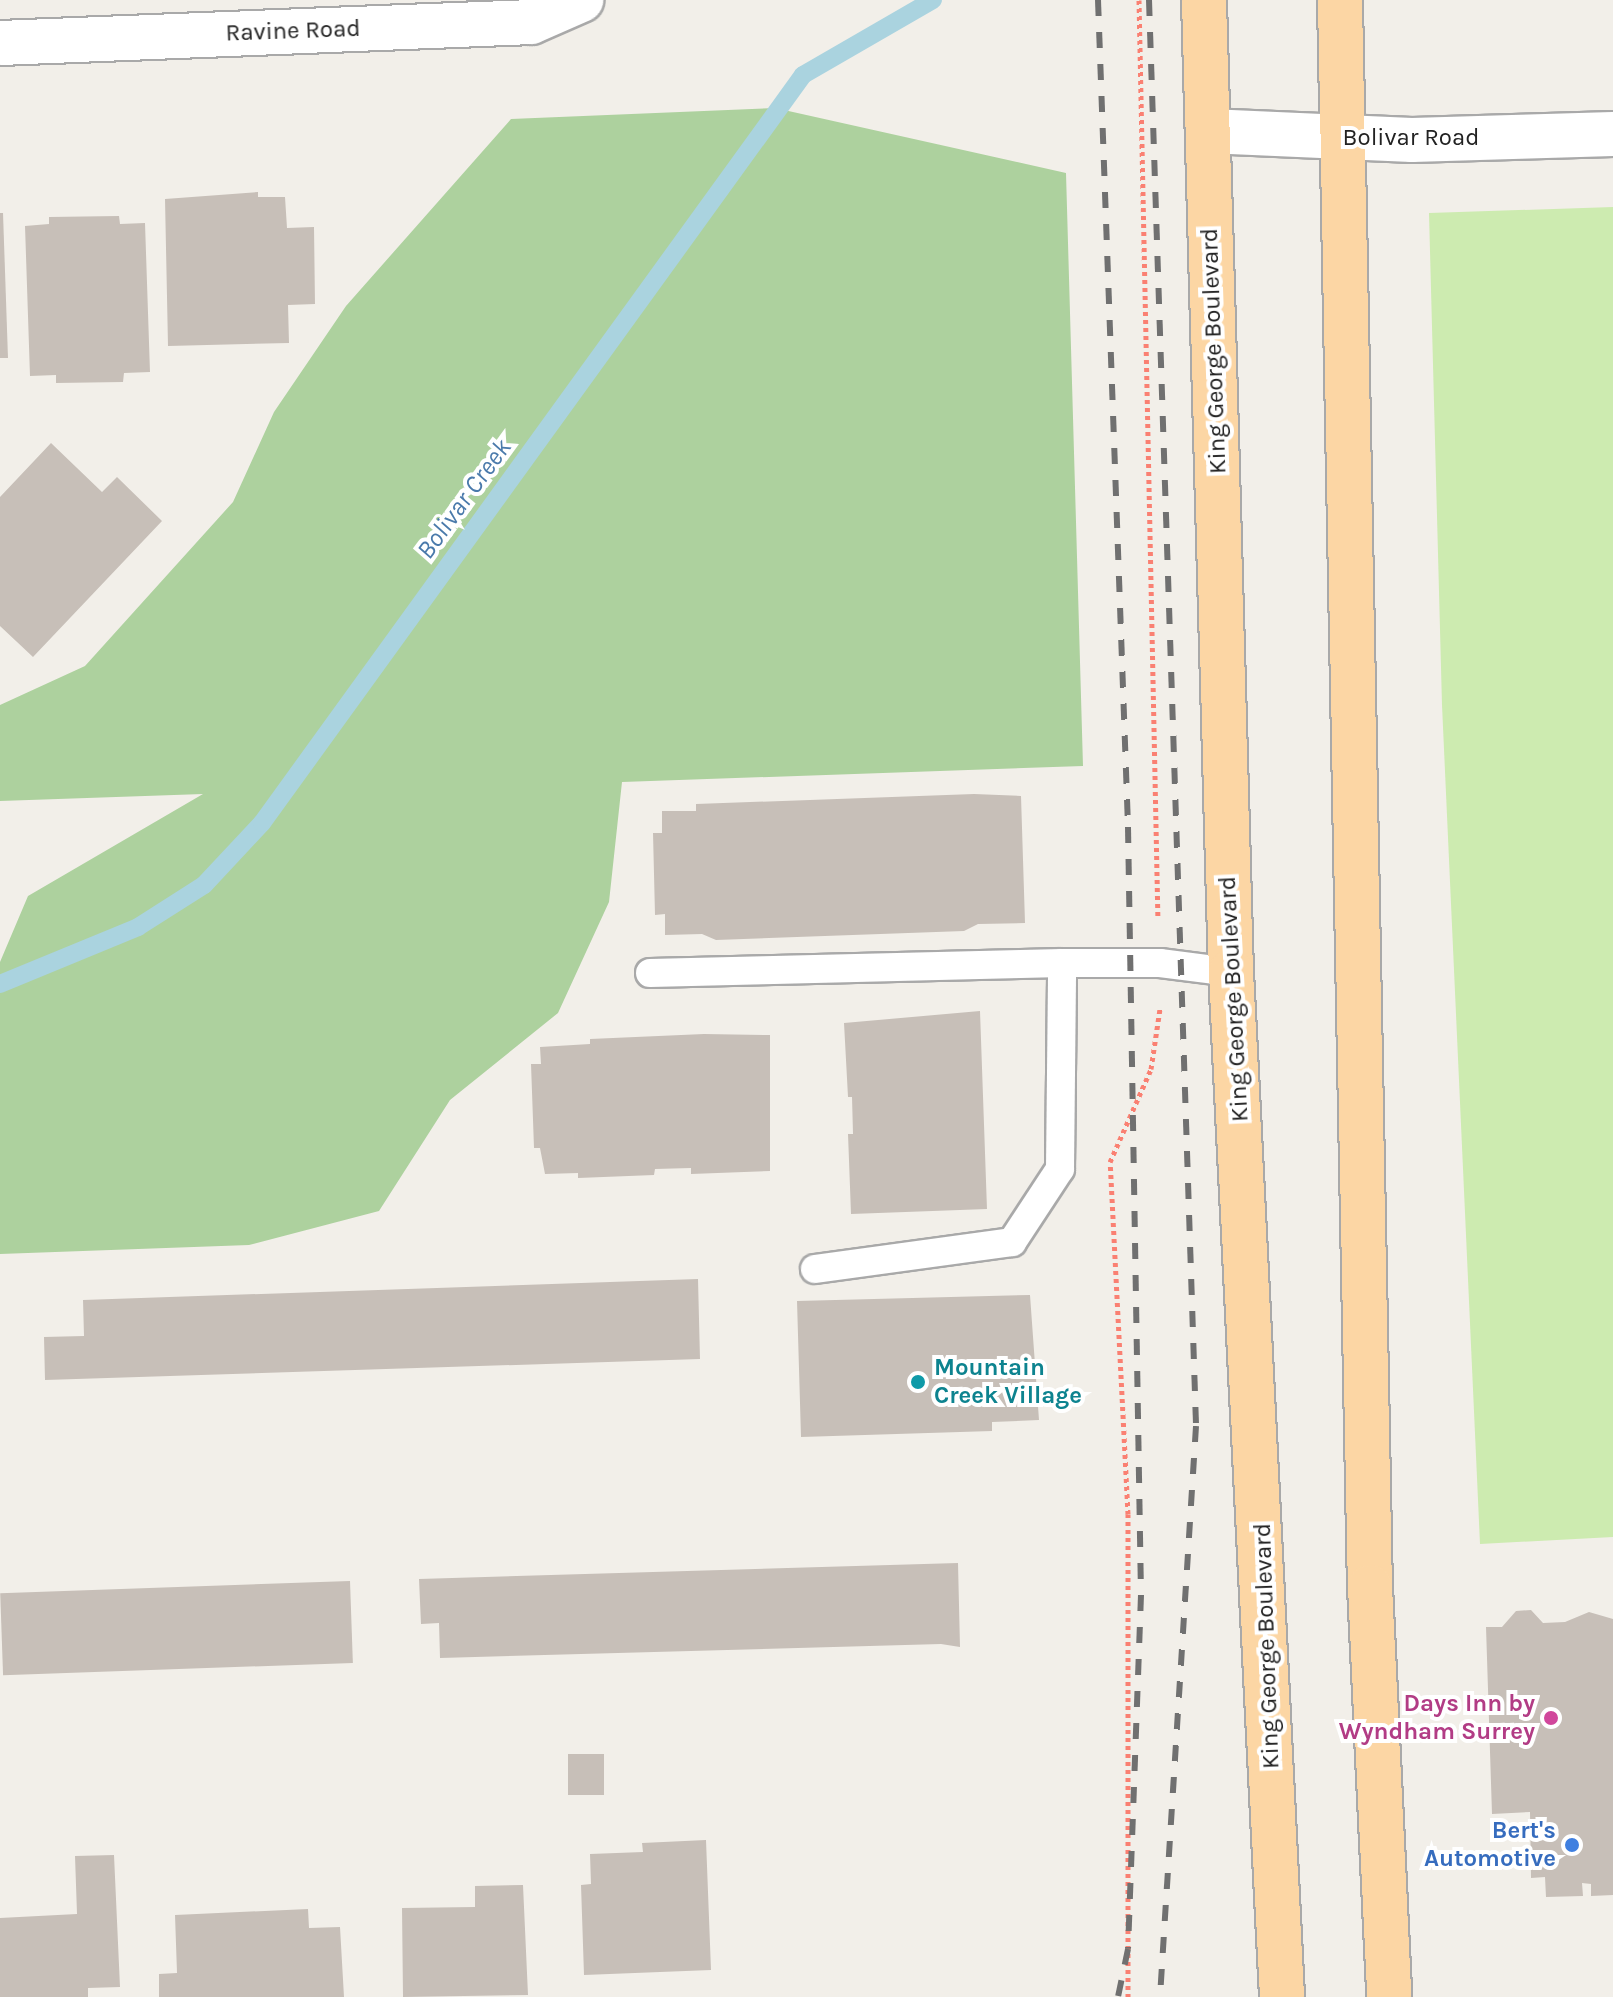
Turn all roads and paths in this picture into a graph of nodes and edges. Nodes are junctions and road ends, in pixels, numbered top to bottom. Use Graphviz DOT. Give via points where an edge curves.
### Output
graph roads {
  1 [pos="581,0"];
  2 [pos="1204,0"];
  3 [pos="1340,0"];
  4 [pos="0,43"];
  5 [pos="1208,131"];
  6 [pos="1613,134"];
  7 [pos="1344,139"];
  8 [pos="1062,963"];
  9 [pos="1231,972"];
  10 [pos="650,973"];
  11 [pos="815,1269"];
  12 [pos="1282,1997"];
  13 [pos="1389,1997"];
  1 -- 4 [label="street, Ravine Road" via="531,22"];
  2 -- 5 [label="main road, King George Boulevard"];
  3 -- 7 [label="main road"];
  5 -- 7 [label="street, Bolivar Road"];
  5 -- 9 [label="main road, King George Boulevard"];
  6 -- 7 [label="street, Bolivar Road"];
  7 -- 13 [label="main road" via="1370,1587"];
  8 -- 9 [label="lane" via="1160,963"];
  8 -- 10 [label="lane"];
  8 -- 11 [label="lane" via="1060,1169 1012,1242"];
  9 -- 12 [label="main road, King George Boulevard"];
}
